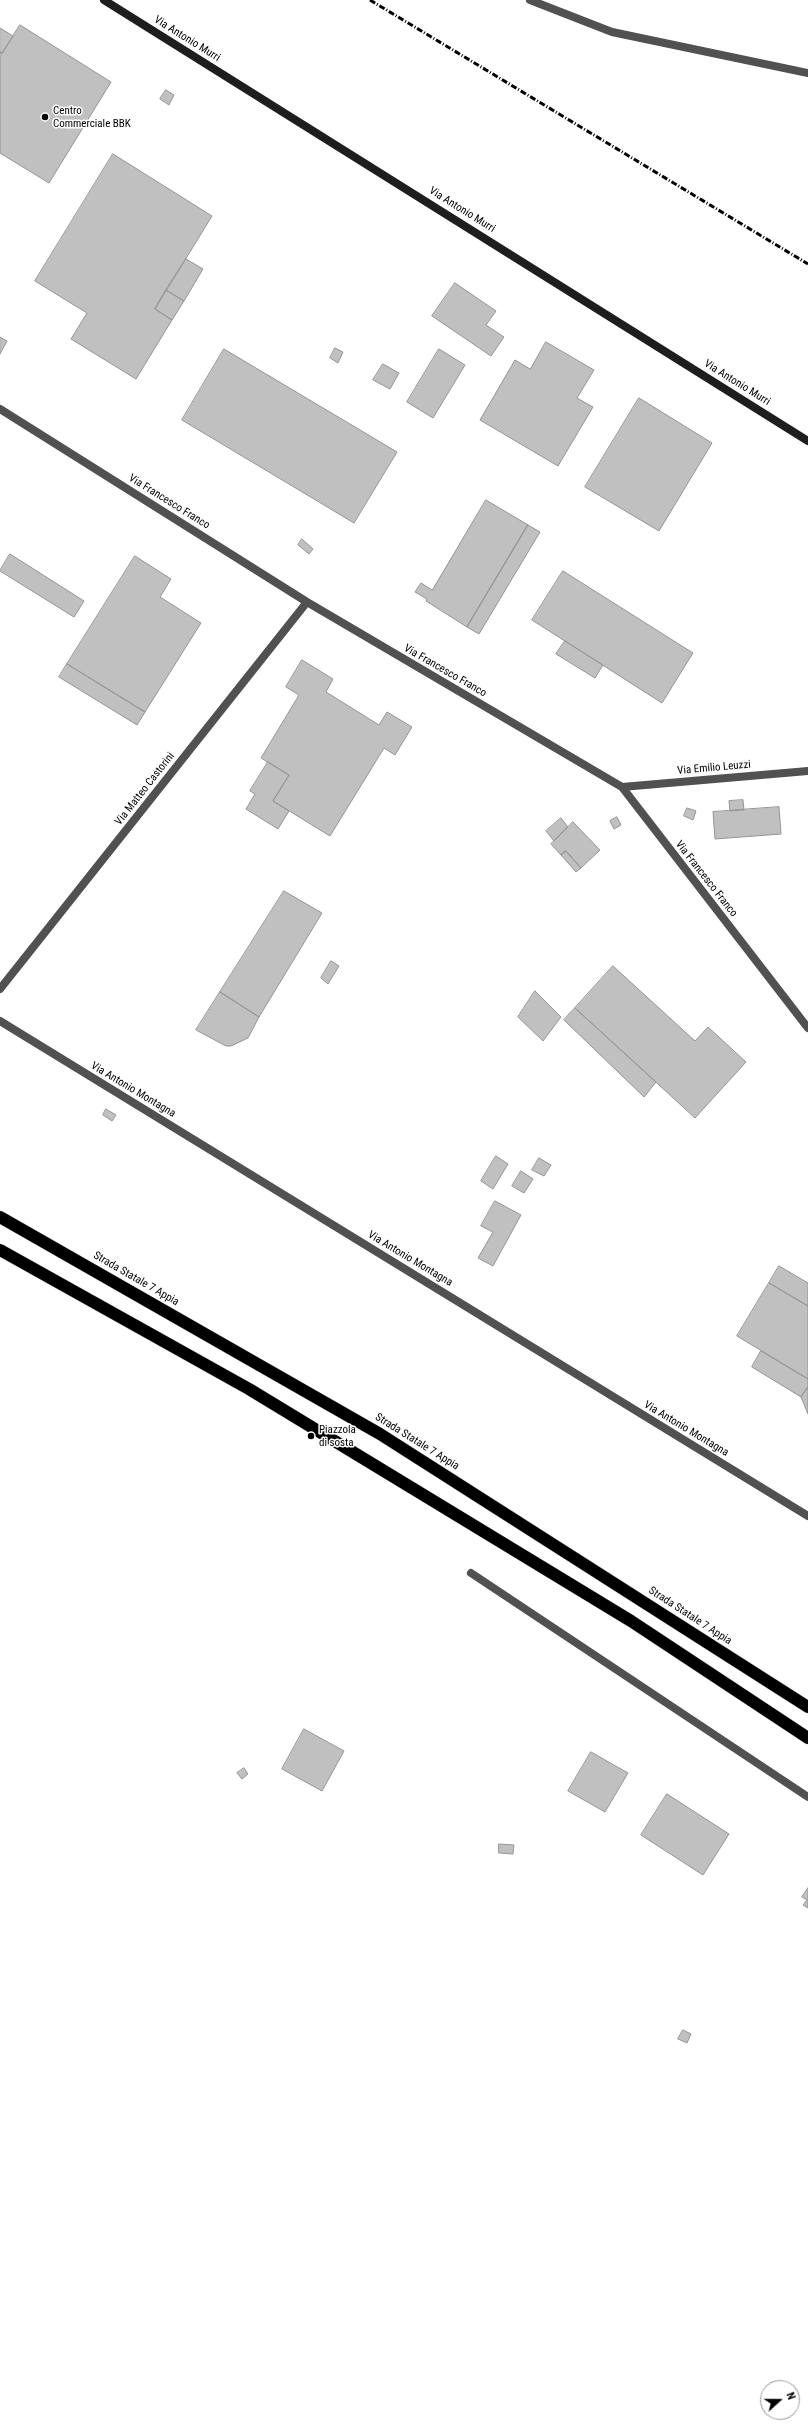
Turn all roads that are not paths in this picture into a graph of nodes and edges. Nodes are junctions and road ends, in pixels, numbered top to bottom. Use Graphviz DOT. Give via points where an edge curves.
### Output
graph roads {
  1 [pos="104,0"];
  2 [pos="530,0"];
  3 [pos="808,73"];
  4 [pos="0,409"];
  5 [pos="808,441"];
  6 [pos="307,602"];
  7 [pos="808,771"];
  8 [pos="622,787"];
  9 [pos="0,989"];
  10 [pos="0,1021"];
  11 [pos="808,1028"];
  12 [pos="0,1217"];
  13 [pos="0,1250"];
  14 [pos="808,1516"];
  15 [pos="471,1573"];
  16 [pos="808,1707"];
  17 [pos="808,1738"];
  18 [pos="808,1797"];
  1 -- 5 [label="street, Via Antonio Murri"];
  2 -- 3 [label="street" via="612,32"];
  4 -- 6 [label="street, Via Francesco Franco"];
  6 -- 8 [label="street, Via Francesco Franco"];
  6 -- 9 [label="street, Via Matteo Castorini"];
  7 -- 8 [label="street, Via Emilio Leuzzi"];
  8 -- 11 [label="street, Via Francesco Franco"];
  10 -- 14 [label="street, Via Antonio Montagna"];
  12 -- 16 [label="highway, Strada Statale 7 Appia" via="380,1434"];
  13 -- 17 [label="highway" via="256,1393 632,1621"];
  15 -- 18 [label="street"];
}
